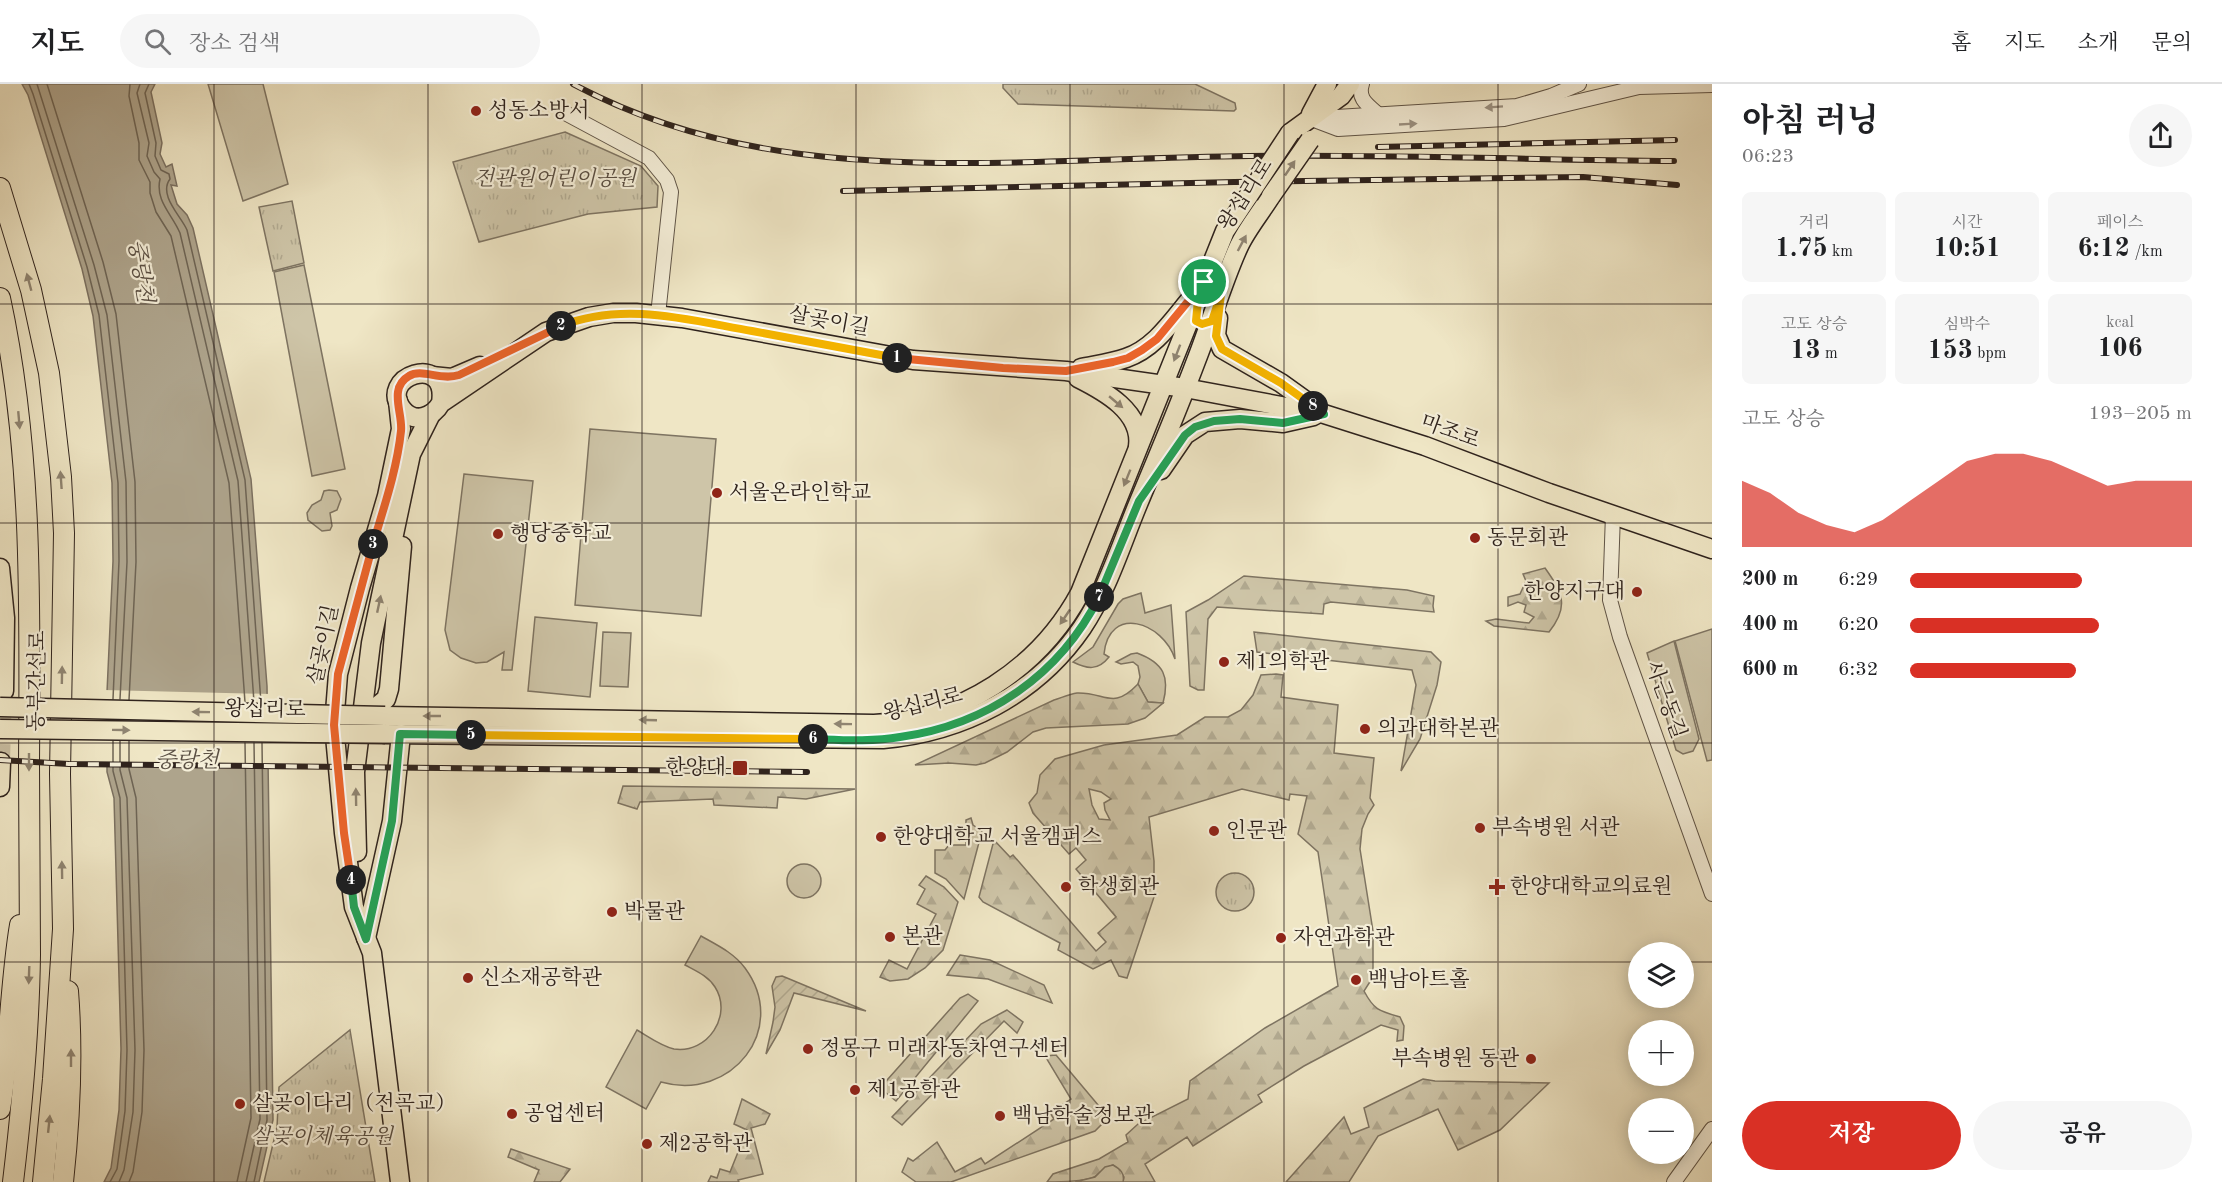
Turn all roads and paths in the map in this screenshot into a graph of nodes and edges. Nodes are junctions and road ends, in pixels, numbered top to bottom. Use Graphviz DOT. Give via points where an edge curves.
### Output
graph roads {
  1 [pos="1327,84"];
  2 [pos="1350,84"];
  3 [pos="1362,84"];
  4 [pos="1579,84"];
  5 [pos="1712,85"];
  6 [pos="567,114"];
  7 [pos="1379,115"];
  8 [pos="1309,118"];
  9 [pos="0,188"];
  10 [pos="1201,291"];
  11 [pos="1221,294"];
  12 [pos="0,299"];
  13 [pos="658,315"];
  14 [pos="1212,321"];
  15 [pos="527,343"];
  16 [pos="1066,371"];
  17 [pos="432,376"];
  18 [pos="1165,385"];
  19 [pos="1185,388"];
  20 [pos="398,400"];
  21 [pos="436,409"];
  22 [pos="1324,414"];
  23 [pos="1137,453"];
  24 [pos="1139,501"];
  25 [pos="394,502"];
  26 [pos="1613,514"];
  27 [pos="1712,549"];
  28 [pos="0,568"];
  29 [pos="2,699"];
  30 [pos="386,707"];
  31 [pos="0,729"];
  32 [pos="393,734"];
  33 [pos="1,762"];
  34 [pos="0,787"];
  35 [pos="29,875"];
  36 [pos="1712,894"];
  37 [pos="63,928"];
  38 [pos="366,939"];
  39 [pos="0,1108"];
  40 [pos="1712,1128"];
  41 [pos="13,1182"];
  42 [pos="43,1182"];
  43 [pos="63,1182"];
  44 [pos="388,1182"];
  45 [pos="400,1182"];
  46 [pos="1674,1182"];
  1 -- 8 [label="main road, 왕십리로"];
  2 -- 8 [label="main road, 왕십리로" via="1341,96"];
  3 -- 7 [label="street" via="1362,99"];
  4 -- 7 [label="street, one-way" via="1517,106"];
  8 -- 5 [label="street, one-way" via="1338,129 1504,119 1639,87"];
  6 -- 13 [label="street" via="649,158 667,180 671,192"];
  7 -- 8 [label="street"];
  8 -- 10 [label="main road, 왕십리로, bridge" via="1290,133 1225,231"];
  11 -- 8 [label="main road, 왕십리로, one-way, bridge" via="1239,244 1310,140"];
  37 -- 9 [label="highway, 동부간선로, one-way" via="60,774 64,533 56,424 31,290"];
  10 -- 14 [label="main road" via="1196,321"];
  10 -- 16 [label="main road" via="1142,350 1128,358"];
  10 -- 18 [label="main road, 왕십리로, one-way"];
  11 -- 14 [label="main road, 왕십리로"];
  11 -- 22 [label="main road" via="1216,336 1222,349 1281,383"];
  12 -- 35 [label="highway, 동부간선로, one-way" via="18,412 28,548"];
  13 -- 15 [label="main road, 살곶이길" via="613,313 589,317"];
  13 -- 16 [label="main road, 살곶이길" via="913,360"];
  14 -- 19 [label="main road, 왕십리로"];
  15 -- 17 [label="main road, 살곶이길" via="459,375"];
  15 -- 21 [label="main road, 살곶이길"];
  16 -- 18 [label="main road, 살곶이길"];
  16 -- 23 [label="main road, one-way" via="1102,390 1126,411 1137,430"];
  17 -- 20 [label="main road" via="419,373 407,377 399,387"];
  17 -- 21 [label="main road" via="441,388"];
  18 -- 19 [label="main road, 마조로"];
  18 -- 23 [label="main road, 왕십리로"];
  19 -- 22 [label="main road, 마조로"];
  19 -- 24 [label="main road, 왕십리로"];
  20 -- 21 [label="main road" via="411,416 418,418"];
  20 -- 25 [label="main road, 살곶이길" via="401,429"];
  21 -- 25 [label="main road, 살곶이길" via="411,454"];
  22 -- 24 [label="main road" via="1283,423 1224,420 1195,427 1179,442"];
  22 -- 26 [label="main road, 마조로"];
  23 -- 30 [label="main road, 왕십리로, one-way" via="1080,593 1054,633 1028,661 999,682 971,699 933,714 888,723 856,724 553,717"];
  24 -- 32 [label="main road, 왕십리로" via="1093,610 1058,658 999,705 935,730 865,740"];
  25 -- 30 [label="main road" via="404,531"];
  38 -- 25 [label="main road, 살곶이길, one-way" via="357,856 355,772"];
  25 -- 38 [label="main road, 살곶이길" via="360,588 338,674 334,725 354,907"];
  26 -- 27 [label="main road, 마조로"];
  26 -- 36 [label="street, 사근동길" via="1610,600"];
  28 -- 29 [label="main road" via="5,618"];
  30 -- 29 [label="main road, 왕십리로, one-way, bridge" via="365,716"];
  31 -- 32 [label="main road, 왕십리로, one-way, bridge"];
  32 -- 38 [label="main road" via="392,821"];
  33 -- 34 [label="main road"];
  35 -- 39 [label="highway" via="15,956"];
  35 -- 41 [label="highway, 동부간선로, one-way" via="28,1011"];
  42 -- 37 [label="highway, 동부간선로, one-way"];
  43 -- 37 [label="highway, one-way" via="71,1023"];
  38 -- 44 [label="main road, 살곶이길" via="361,954"];
  38 -- 45 [label="main road, 살곶이길" via="372,952"];
  40 -- 46 [label="street"];
}
